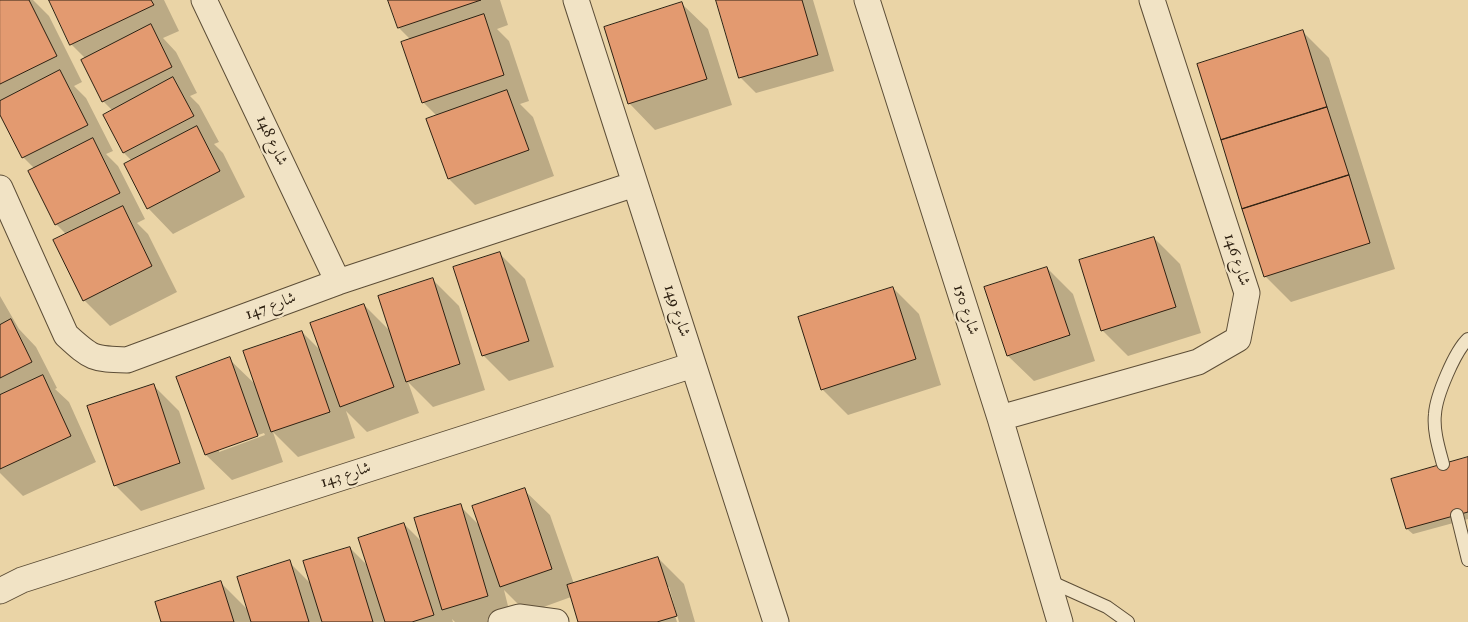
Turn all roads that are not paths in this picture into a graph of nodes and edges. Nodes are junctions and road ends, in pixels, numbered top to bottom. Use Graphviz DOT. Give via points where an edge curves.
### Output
graph roads {
  1 [pos="204,0"];
  2 [pos="576,0"];
  3 [pos="867,0"];
  4 [pos="1152,0"];
  5 [pos="635,184"];
  6 [pos="0,188"];
  7 [pos="338,282"];
  8 [pos="1468,339"];
  9 [pos="693,365"];
  10 [pos="1000,418"];
  11 [pos="1443,464"];
  12 [pos="1457,515"];
  13 [pos="1468,560"];
  14 [pos="1047,580"];
  15 [pos="0,590"];
  16 [pos="501,622"];
  17 [pos="556,622"];
  18 [pos="776,622"];
  19 [pos="1060,622"];
  20 [pos="1128,622"];
  1 -- 7 [label="street, شارع 148"];
  2 -- 5 [label="street, شارع 149"];
  3 -- 10 [label="street, شارع 150"];
  4 -- 10 [label="street, شارع 146" via="1247,294 1238,339 1198,362"];
  5 -- 7 [label="street, شارع 147"];
  5 -- 9 [label="street, شارع 149"];
  6 -- 7 [label="street, شارع 147" via="66,335 98,360 127,360"];
  8 -- 11 [label="lane" via="1460,346 1446,376 1435,414"];
  9 -- 15 [label="street, شارع 143" via="22,580"];
  9 -- 18 [label="street, شارع 149"];
  10 -- 14 [label="street, شارع 150"];
  12 -- 13 [label="lane"];
  14 -- 19 [label="street, شارع 150"];
  14 -- 20 [label="lane" via="1107,607"];
  16 -- 17 [label="street" via="519,616"];
}
